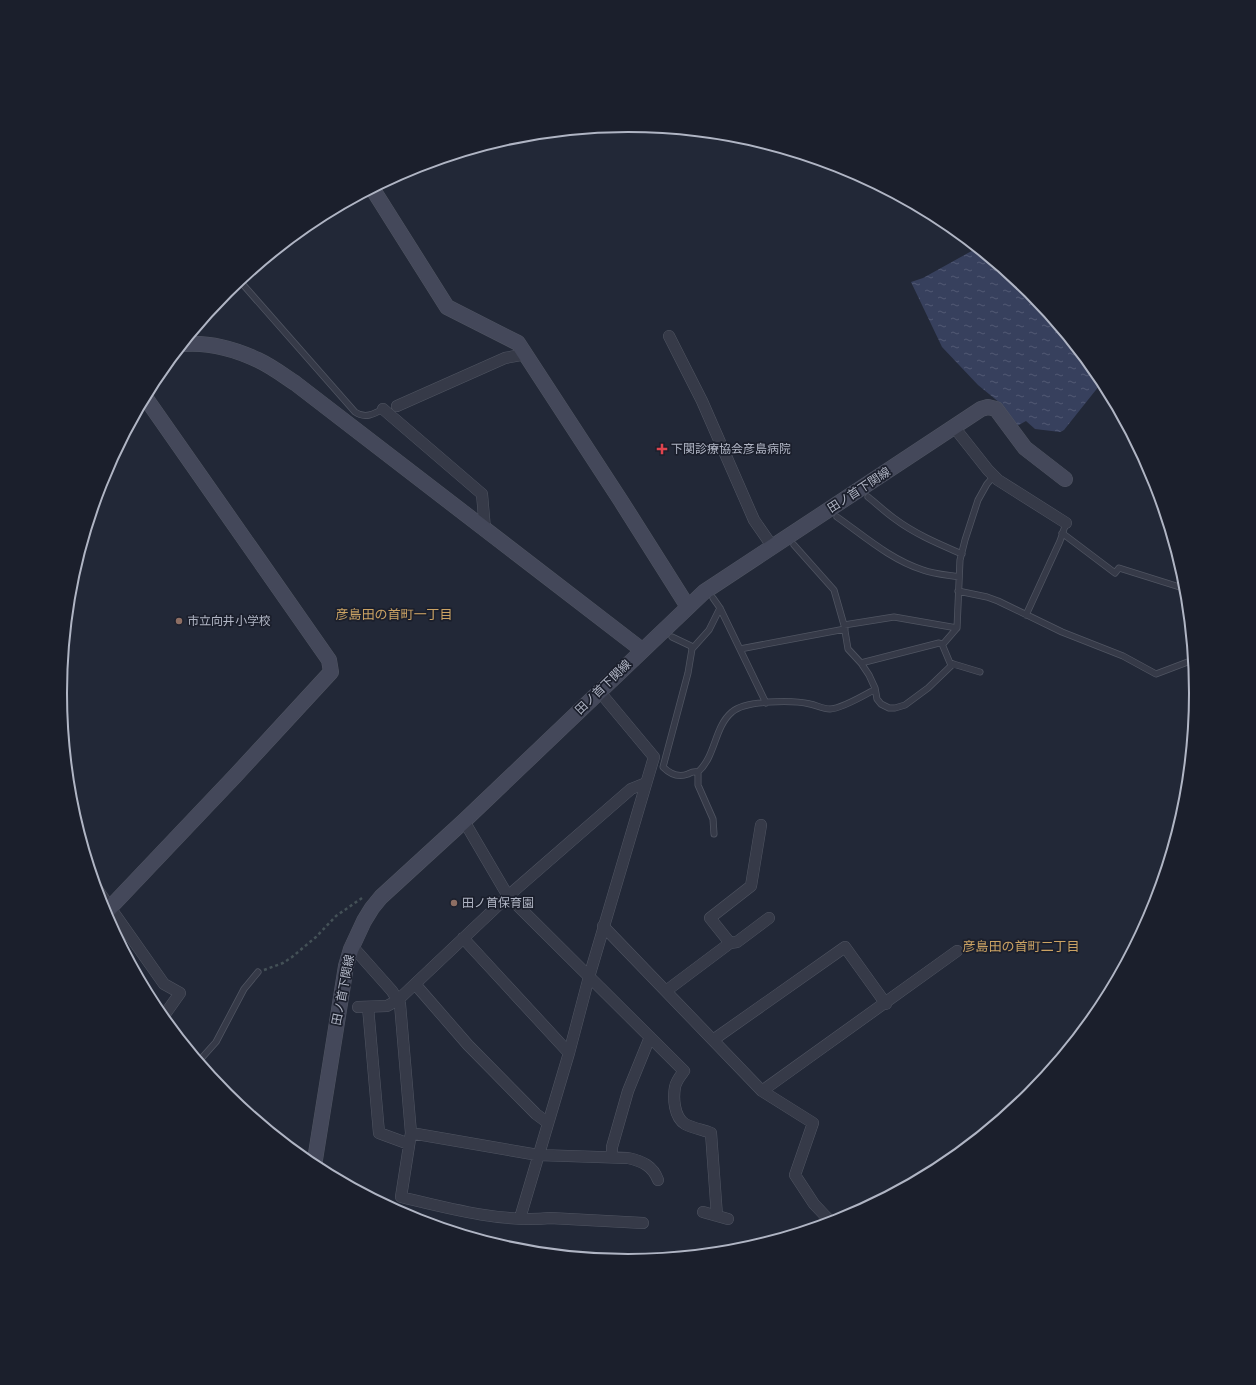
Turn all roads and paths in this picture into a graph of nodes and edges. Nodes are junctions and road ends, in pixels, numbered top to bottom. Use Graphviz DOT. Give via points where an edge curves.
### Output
graph roads {
  1 [pos="375,192"];
  2 [pos="243,285"];
  3 [pos="669,336"];
  4 [pos="189,343"];
  5 [pos="526,354"];
  6 [pos="148,402"];
  7 [pos="397,406"];
  8 [pos="384,409"];
  9 [pos="954,427"];
  10 [pos="994,476"];
  11 [pos="1065,479"];
  12 [pos="868,497"];
  13 [pos="837,517"];
  14 [pos="1064,528"];
  15 [pos="485,529"];
  16 [pos="794,545"];
  17 [pos="772,546"];
  18 [pos="962,554"];
  19 [pos="959,577"];
  20 [pos="1179,587"];
  21 [pos="958,591"];
  22 [pos="713,598"];
  23 [pos="688,607"];
  24 [pos="720,608"];
  25 [pos="1026,615"];
  26 [pos="844,627"];
  27 [pos="957,628"];
  28 [pos="672,637"];
  29 [pos="942,644"];
  30 [pos="692,649"];
  31 [pos="740,649"];
  32 [pos="642,650"];
  33 [pos="1188,662"];
  34 [pos="861,663"];
  35 [pos="953,664"];
  36 [pos="980,672"];
  37 [pos="599,691"];
  38 [pos="875,692"];
  39 [pos="766,702"];
  40 [pos="698,772"];
  41 [pos="646,783"];
  42 [pos="464,821"];
  43 [pos="761,825"];
  44 [pos="714,834"];
  45 [pos="508,896"];
  46 [pos="378,901"];
  47 [pos="111,908"];
  48 [pos="769,918"];
  49 [pos="117,923"];
  50 [pos="603,926"];
  51 [pos="463,938"];
  52 [pos="730,943"];
  53 [pos="352,946"];
  54 [pos="957,951"];
  55 [pos="258,972"];
  56 [pos="589,977"];
  57 [pos="415,984"];
  58 [pos="666,991"];
  59 [pos="398,1000"];
  60 [pos="886,1004"];
  61 [pos="167,1011"];
  62 [pos="650,1037"];
  63 [pos="714,1040"];
  64 [pos="569,1053"];
  65 [pos="202,1057"];
  66 [pos="762,1091"];
  67 [pos="548,1123"];
  68 [pos="410,1138"];
  69 [pos="538,1155"];
  70 [pos="612,1157"];
  71 [pos="315,1158"];
  72 [pos="658,1180"];
  73 [pos="703,1212"];
  74 [pos="826,1217"];
  75 [pos="520,1218"];
  76 [pos="643,1223"];
  1 -- 5 [label="street" via="446,307 518,343"];
  2 -- 8 [label="lane" via="355,412 368,416"];
  3 -- 17 [label="street" via="702,401 754,520"];
  4 -- 15 [label="street" via="232,350 258,360 295,383"];
  5 -- 7 [label="street" via="505,358"];
  5 -- 23 [label="street"];
  6 -- 47 [label="street" via="329,660 331,672"];
  8 -- 15 [label="street" via="482,494"];
  9 -- 10 [label="street"];
  9 -- 11 [label="street, 田ノ首下関線" via="988,406 996,409 1025,448"];
  9 -- 17 [label="street, 田ノ首下関線"];
  10 -- 14 [label="street"];
  10 -- 18 [label="lane" via="978,500"];
  12 -- 18 [label="lane" via="895,519 932,541"];
  13 -- 19 [label="lane" via="890,555 909,565 924,571"];
  14 -- 20 [label="lane" via="1115,573 1119,568"];
  14 -- 25 [label="lane" via="1044,579"];
  15 -- 32 [label="street"];
  16 -- 26 [label="lane" via="834,590"];
  17 -- 23 [label="street, 田ノ首下関線" via="704,592"];
  18 -- 19 [label="lane"];
  19 -- 21 [label="lane"];
  21 -- 25 [label="lane" via="987,597"];
  21 -- 27 [label="lane"];
  22 -- 24 [label="lane"];
  23 -- 32 [label="street, 田ノ首下関線"];
  24 -- 30 [label="lane" via="708,630"];
  24 -- 31 [label="lane"];
  25 -- 33 [label="lane" via="1123,656 1156,674"];
  26 -- 27 [label="lane" via="894,617"];
  26 -- 31 [label="lane"];
  26 -- 34 [label="lane" via="848,649"];
  27 -- 29 [label="lane"];
  28 -- 30 [label="lane" via="691,646"];
  29 -- 34 [label="lane"];
  29 -- 35 [label="lane" via="950,663"];
  30 -- 40 [label="lane" via="663,767 682,776"];
  31 -- 39 [label="lane"];
  32 -- 37 [label="street, 田ノ首下関線"];
  34 -- 38 [label="lane"];
  35 -- 36 [label="lane"];
  35 -- 38 [label="lane" via="928,688 905,705 888,708 878,702"];
  37 -- 41 [label="street" via="654,757"];
  37 -- 42 [label="street, 田ノ首下関線"];
  38 -- 39 [label="lane" via="830,709 795,702"];
  39 -- 40 [label="lane" via="740,707 726,718 713,749"];
  40 -- 44 [label="lane" via="698,785 713,819"];
  41 -- 45 [label="street" via="631,789"];
  41 -- 50 [label="street"];
  42 -- 45 [label="street"];
  42 -- 46 [label="street, 田ノ首下関線"];
  43 -- 52 [label="street" via="751,886 710,918"];
  45 -- 51 [label="street"];
  45 -- 56 [label="street"];
  46 -- 53 [label="street, 田ノ首下関線" via="364,921"];
  46 -- 55 [label="path" via="365,896 336,916 292,957"];
  48 -- 52 [label="street" via="737,942"];
  49 -- 61 [label="street" via="164,984 180,993"];
  50 -- 56 [label="street"];
  50 -- 58 [label="street"];
  51 -- 57 [label="street"];
  51 -- 64 [label="street"];
  52 -- 58 [label="street"];
  53 -- 59 [label="street"];
  53 -- 71 [label="street, 田ノ首下関線" via="346,966"];
  54 -- 60 [label="street"];
  55 -- 65 [label="lane" via="244,989 216,1042"];
  56 -- 62 [label="street"];
  56 -- 64 [label="street"];
  57 -- 59 [label="street"];
  57 -- 67 [label="street" via="468,1045"];
  58 -- 63 [label="street"];
  59 -- 68 [label="street"];
  59 -- 68 [label="street" via="387,1006 363,1007 379,1133"];
  60 -- 63 [label="street" via="845,947"];
  60 -- 66 [label="street"];
  62 -- 70 [label="street" via="628,1090 612,1147"];
  62 -- 73 [label="street" via="684,1071 675,1087 678,1118 686,1124 711,1133 722,1218"];
  63 -- 66 [label="street"];
  64 -- 67 [label="street"];
  66 -- 74 [label="street" via="812,1123 795,1175 814,1204"];
  67 -- 69 [label="street"];
  68 -- 69 [label="street"];
  68 -- 75 [label="street" via="401,1197 451,1209"];
  69 -- 70 [label="street"];
  69 -- 75 [label="street"];
  70 -- 72 [label="street" via="640,1161 652,1169"];
  75 -- 76 [label="street"];
}
